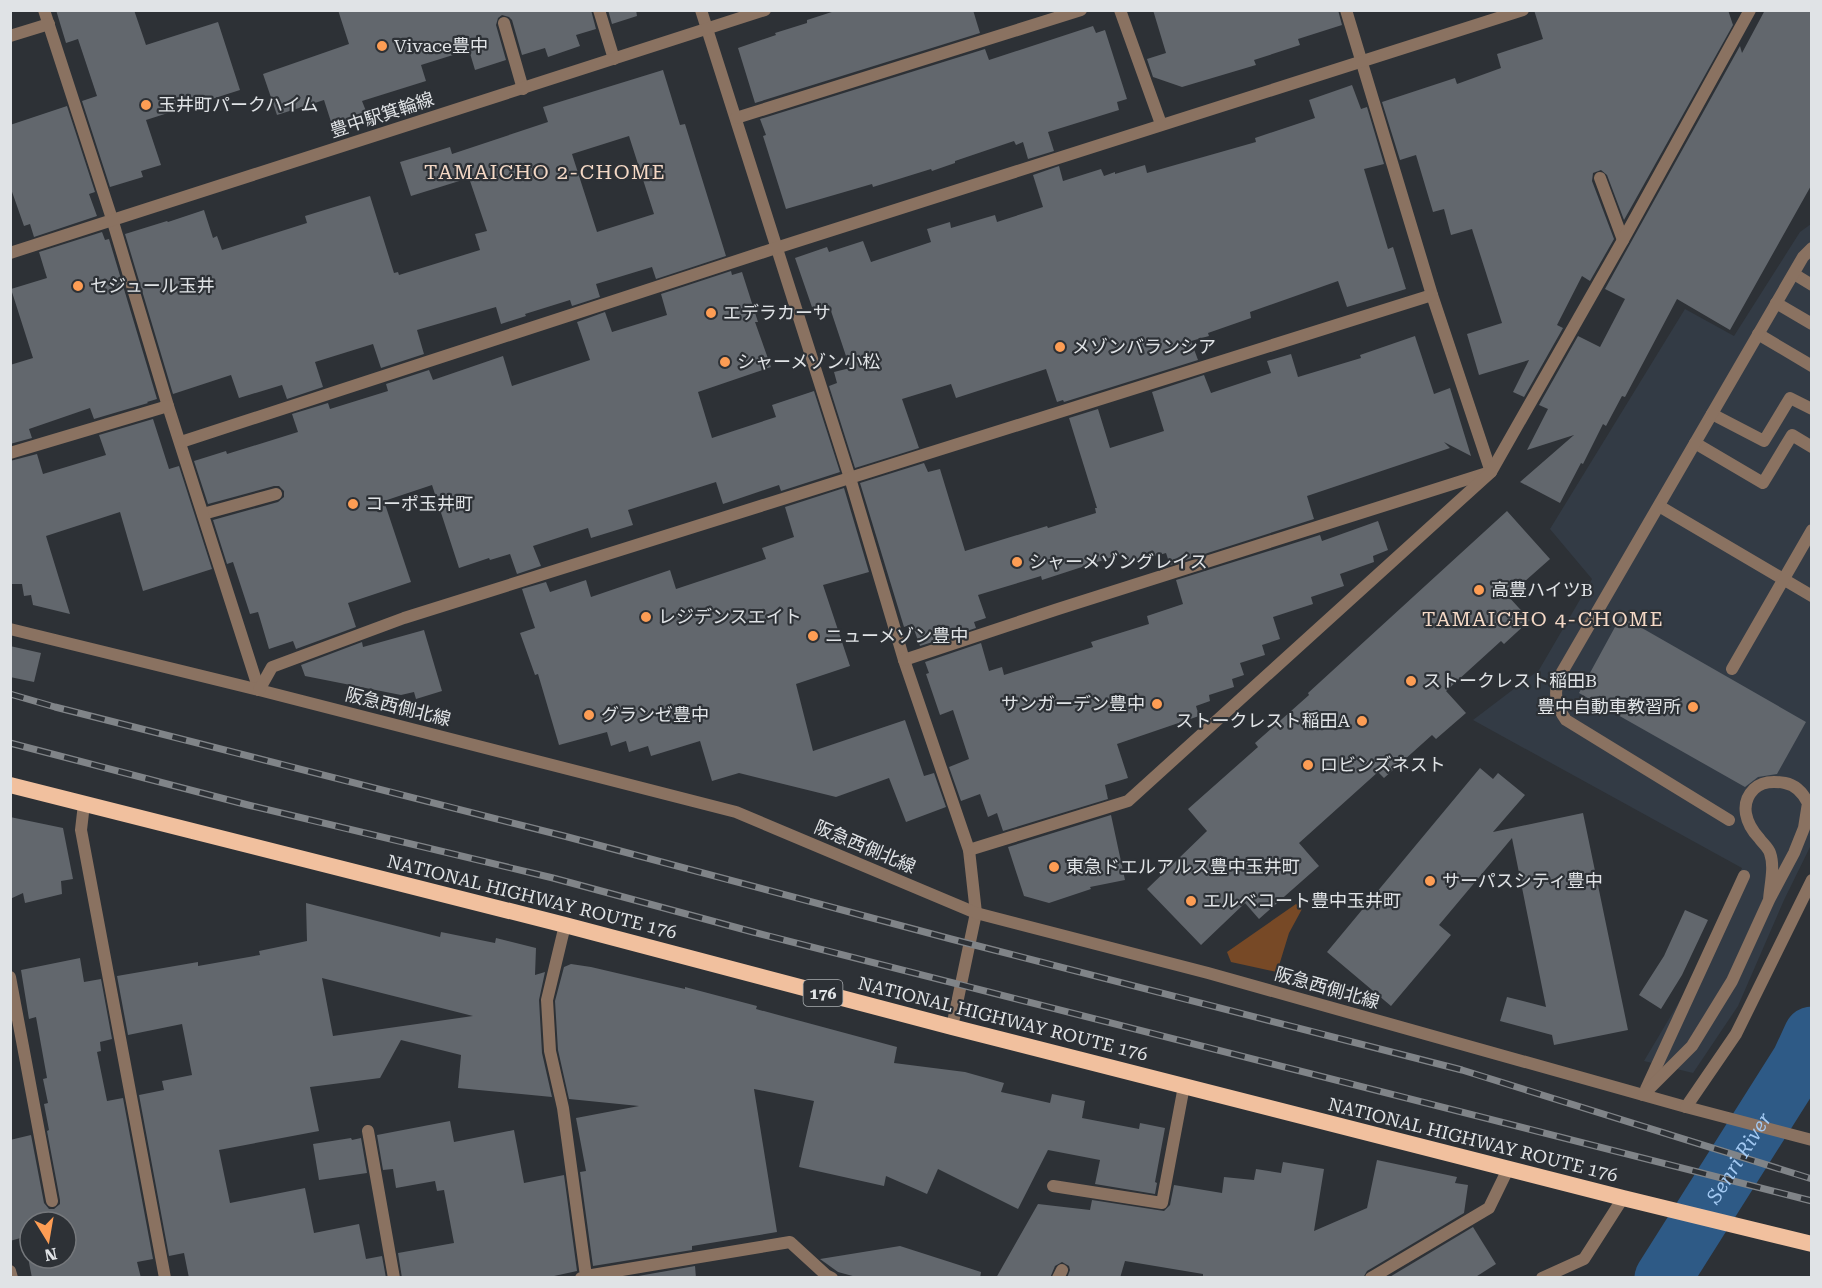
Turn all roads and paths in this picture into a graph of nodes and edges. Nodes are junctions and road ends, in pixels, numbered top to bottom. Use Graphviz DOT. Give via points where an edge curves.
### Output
graph roads {
  1 [pos="45,10"];
  2 [pos="599,10"];
  3 [pos="701,10"];
  4 [pos="765,10"];
  5 [pos="1081,10"];
  6 [pos="1120,10"];
  7 [pos="1346,10"];
  8 [pos="1523,10"];
  9 [pos="1750,10"];
  10 [pos="504,22"];
  11 [pos="49,24"];
  12 [pos="707,29"];
  13 [pos="10,36"];
  14 [pos="614,59"];
  15 [pos="1361,61"];
  16 [pos="523,89"];
  17 [pos="736,118"];
  18 [pos="1161,124"];
  19 [pos="1600,178"];
  20 [pos="113,222"];
  21 [pos="1623,240"];
  22 [pos="776,248"];
  23 [pos="1812,248"];
  24 [pos="10,253"];
  25 [pos="1794,274"];
  26 [pos="1812,285"];
  27 [pos="1432,296"];
  28 [pos="1776,303"];
  29 [pos="1812,324"];
  30 [pos="1758,334"];
  31 [pos="1812,366"];
  32 [pos="168,406"];
  33 [pos="1812,409"];
  34 [pos="1712,414"];
  35 [pos="180,442"];
  36 [pos="1695,442"];
  37 [pos="1812,447"];
  38 [pos="10,453"];
  39 [pos="1491,472"];
  40 [pos="850,477"];
  41 [pos="276,494"];
  42 [pos="1659,506"];
  43 [pos="203,514"];
  44 [pos="1812,530"];
  45 [pos="1783,579"];
  46 [pos="1812,596"];
  47 [pos="10,630"];
  48 [pos="904,660"];
  49 [pos="1732,669"];
  50 [pos="259,690"];
  51 [pos="10,784"];
  52 [pos="84,804"];
  53 [pos="1730,820"];
  54 [pos="969,850"];
  55 [pos="1744,876"];
  56 [pos="1812,880"];
  57 [pos="1769,900"];
  58 [pos="976,913"];
  59 [pos="565,925"];
  60 [pos="10,977"];
  61 [pos="952,1027"];
  62 [pos="1184,1086"];
  63 [pos="1643,1095"];
  64 [pos="1686,1107"];
  65 [pos="368,1131"];
  66 [pos="1812,1140"];
  67 [pos="1508,1169"];
  68 [pos="1053,1186"];
  69 [pos="1630,1200"];
  70 [pos="52,1201"];
  71 [pos="1812,1244"];
  72 [pos="10,1271"];
  73 [pos="585,1277"];
  74 [pos="12,1278"];
  75 [pos="165,1278"];
  76 [pos="394,1278"];
  77 [pos="832,1278"];
  78 [pos="1371,1278"];
  79 [pos="1542,1278"];
  1 -- 11 [label="street"];
  2 -- 14 [label="street"];
  3 -- 12 [label="street"];
  4 -- 12 [label="street, 豊中駅箕輪線"];
  5 -- 17 [label="street"];
  6 -- 18 [label="street"];
  7 -- 15 [label="street"];
  8 -- 15 [label="street"];
  9 -- 21 [label="street"];
  10 -- 16 [label="street"];
  11 -- 13 [label="street"];
  11 -- 20 [label="street"];
  12 -- 14 [label="street, 豊中駅箕輪線"];
  12 -- 17 [label="street"];
  14 -- 16 [label="street, 豊中駅箕輪線"];
  15 -- 18 [label="street"];
  15 -- 27 [label="street"];
  16 -- 20 [label="street, 豊中駅箕輪線"];
  17 -- 22 [label="street"];
  18 -- 22 [label="street"];
  19 -- 21 [label="street"];
  20 -- 24 [label="street, 豊中駅箕輪線"];
  20 -- 32 [label="street"];
  21 -- 39 [label="street"];
  22 -- 35 [label="street"];
  22 -- 40 [label="street"];
  23 -- 25 [label="street"];
  25 -- 26 [label="street"];
  25 -- 28 [label="street"];
  27 -- 39 [label="street"];
  27 -- 40 [label="street"];
  28 -- 29 [label="street"];
  28 -- 30 [label="street"];
  30 -- 31 [label="street"];
  30 -- 34 [label="street"];
  32 -- 35 [label="street"];
  32 -- 38 [label="street"];
  33 -- 34 [label="street" via="1790,398 1764,441"];
  34 -- 36 [label="street"];
  35 -- 43 [label="street"];
  36 -- 37 [label="street" via="1763,483 1792,435"];
  36 -- 42 [label="street"];
  39 -- 48 [label="street"];
  39 -- 54 [label="street" via="1128,801"];
  40 -- 48 [label="street"];
  40 -- 50 [label="street" via="404,618 272,667"];
  41 -- 43 [label="street"];
  42 -- 45 [label="street"];
  42 -- 53 [label="street" via="1558,679 1558,708 1566,720"];
  43 -- 50 [label="street"];
  44 -- 45 [label="street"];
  45 -- 46 [label="street"];
  45 -- 49 [label="street"];
  47 -- 50 [label="street, 阪急西側北線"];
  48 -- 54 [label="street"];
  50 -- 58 [label="street, 阪急西側北線" via="736,812"];
  51 -- 52 [label="highway, NATIONAL HIGHWAY ROUTE 176 / 176"];
  52 -- 59 [label="highway, NATIONAL HIGHWAY ROUTE 176 / 176"];
  52 -- 75 [label="street" via="81,830"];
  54 -- 58 [label="street"];
  55 -- 63 [label="street"];
  56 -- 64 [label="street" via="1736,1034"];
  57 -- 57 [label="street" via="1770,854 1749,824 1746,802 1757,786 1766,782 1786,783 1805,797 1808,812 1794,853"];
  57 -- 63 [label="street" via="1732,981 1692,1047"];
  58 -- 61 [label="street"];
  58 -- 63 [label="street, 阪急西側北線" via="1208,973"];
  59 -- 61 [label="highway, NATIONAL HIGHWAY ROUTE 176 / 176"];
  59 -- 73 [label="street" via="547,1000 550,1051 563,1108"];
  60 -- 70 [label="street"];
  61 -- 62 [label="highway, NATIONAL HIGHWAY ROUTE 176 / 176"];
  62 -- 67 [label="highway, NATIONAL HIGHWAY ROUTE 176 / 176"];
  62 -- 68 [label="street" via="1162,1203"];
  63 -- 64 [label="street, 阪急西側北線"];
  64 -- 66 [label="street, 阪急西側北線"];
  65 -- 76 [label="street"];
  67 -- 69 [label="highway, NATIONAL HIGHWAY ROUTE 176 / 176"];
  67 -- 78 [label="street" via="1489,1208"];
  69 -- 71 [label="highway, NATIONAL HIGHWAY ROUTE 176 / 176"];
  69 -- 79 [label="street" via="1584,1259"];
  72 -- 74 [label="street"];
  73 -- 77 [label="street" via="790,1242"];
}
